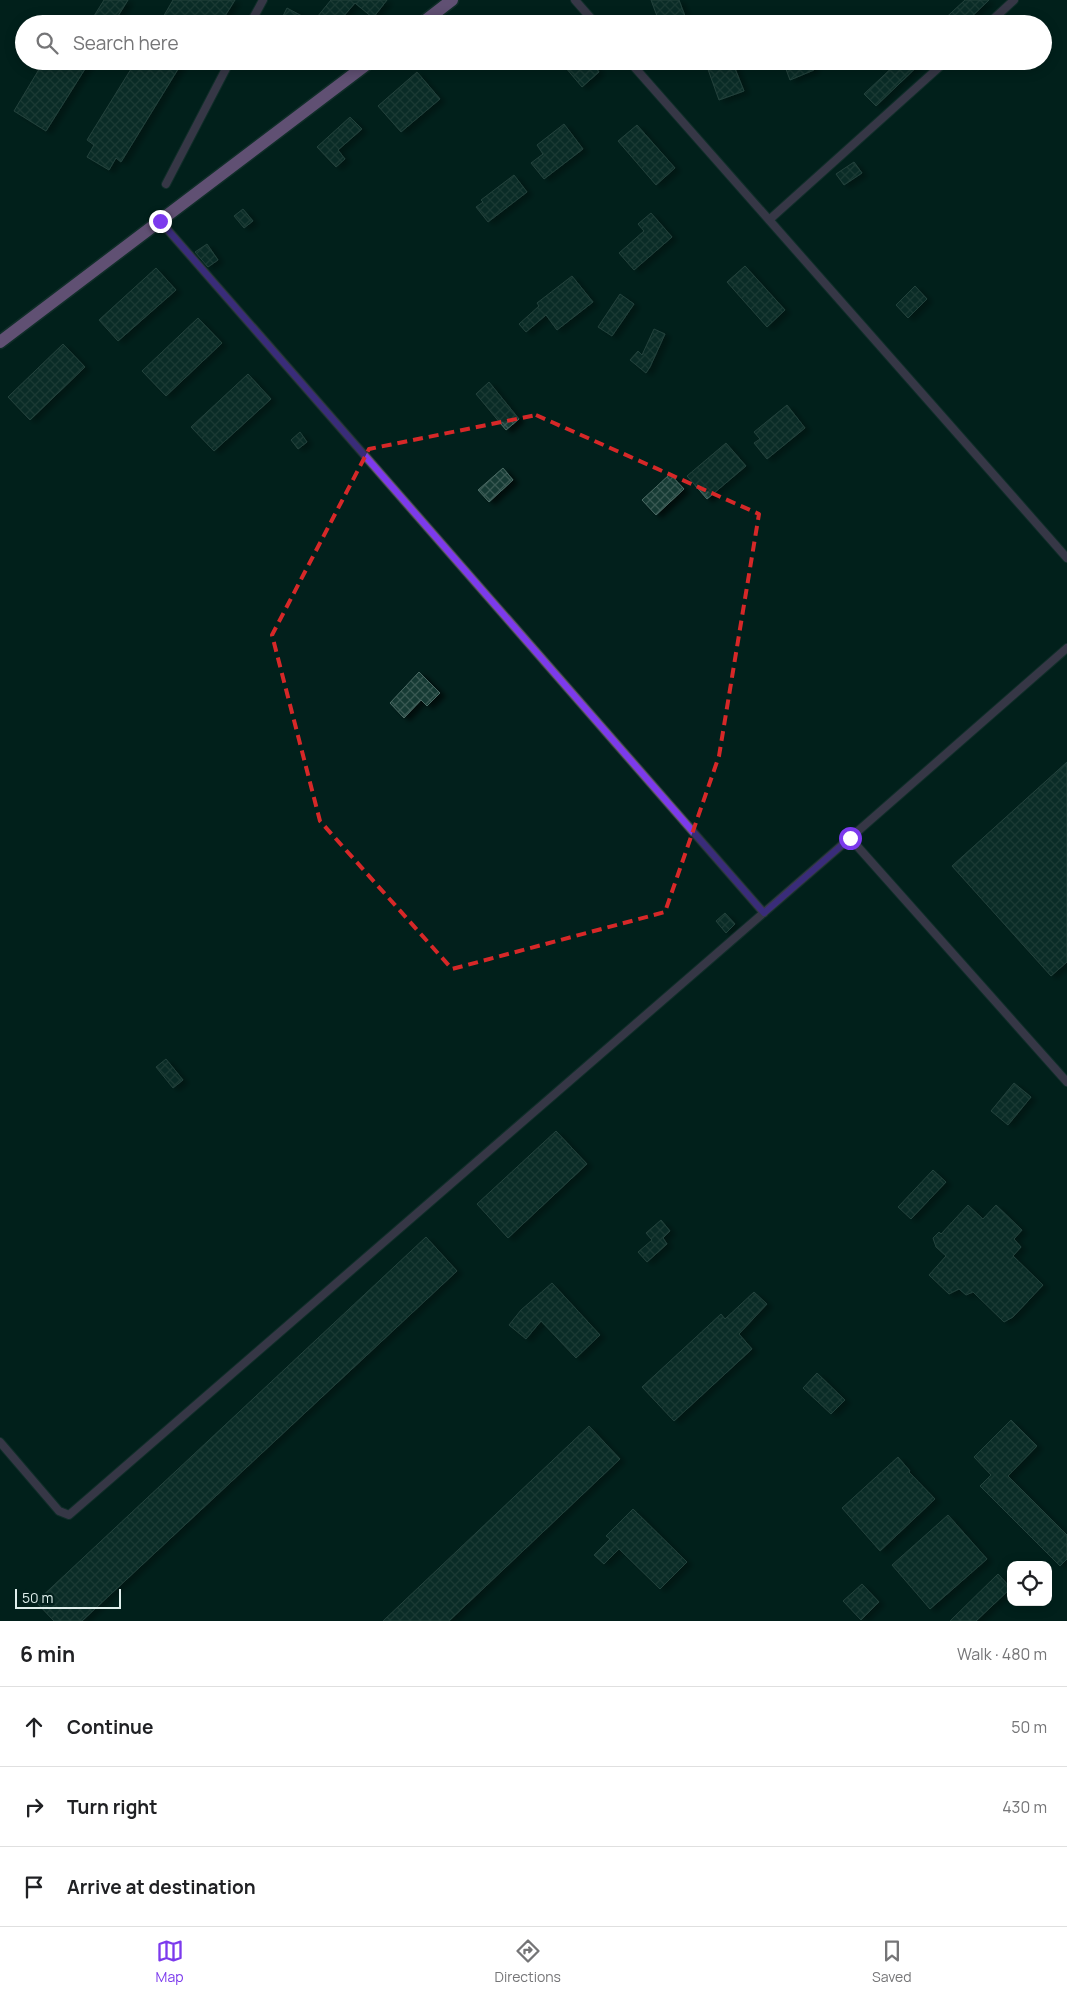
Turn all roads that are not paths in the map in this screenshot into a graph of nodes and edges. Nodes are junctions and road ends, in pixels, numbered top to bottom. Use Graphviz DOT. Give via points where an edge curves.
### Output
graph roads {
  1 [pos="263,0"];
  2 [pos="452,0"];
  3 [pos="575,0"];
  4 [pos="1014,0"];
  5 [pos="255,15"];
  6 [pos="433,15"];
  7 [pos="588,15"];
  8 [pos="998,15"];
  9 [pos="225,70"];
  10 [pos="359,70"];
  11 [pos="637,70"];
  12 [pos="936,70"];
  13 [pos="166,184"];
  14 [pos="769,220"];
  15 [pos="160,221"];
  16 [pos="0,342"];
  17 [pos="1067,558"];
  18 [pos="1067,648"];
  19 [pos="850,838"];
  20 [pos="764,913"];
  21 [pos="1067,1082"];
  22 [pos="0,1442"];
  1 -- 5 [label="lane"];
  2 -- 6 [label="main road"];
  3 -- 7 [label="lane"];
  4 -- 8 [label="lane"];
  9 -- 13 [label="lane"];
  10 -- 15 [label="main road"];
  11 -- 14 [label="lane"];
  12 -- 14 [label="lane"];
  14 -- 17 [label="lane"];
  15 -- 16 [label="main road"];
  15 -- 20 [label="lane"];
  18 -- 19 [label="lane"];
  19 -- 20 [label="lane"];
  19 -- 21 [label="lane"];
  20 -- 22 [label="lane" via="69,1515 59,1511"];
}
